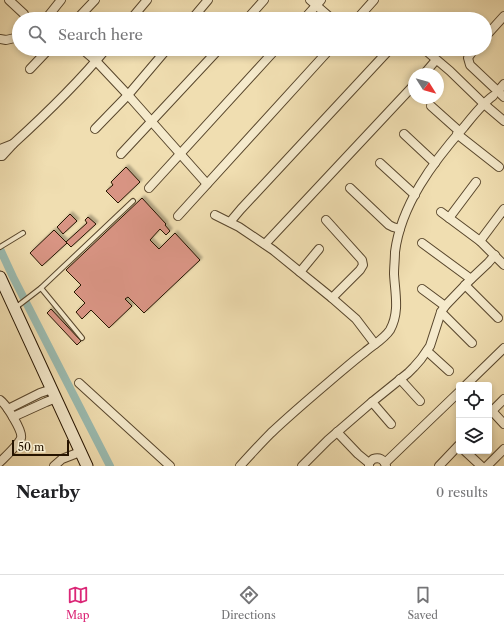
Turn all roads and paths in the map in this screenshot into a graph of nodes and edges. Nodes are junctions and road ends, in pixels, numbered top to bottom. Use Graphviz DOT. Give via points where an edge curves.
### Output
graph roads {
  1 [pos="9,0"];
  2 [pos="61,0"];
  3 [pos="95,0"];
  4 [pos="147,0"];
  5 [pos="208,0"];
  6 [pos="264,0"];
  7 [pos="374,0"];
  8 [pos="316,2"];
  9 [pos="22,12"];
  10 [pos="52,12"];
  11 [pos="84,12"];
  12 [pos="137,12"];
  13 [pos="198,12"];
  14 [pos="253,12"];
  15 [pos="309,12"];
  16 [pos="325,12"];
  17 [pos="363,12"];
  18 [pos="504,16"];
  19 [pos="492,29"];
  20 [pos="0,39"];
  21 [pos="12,39"];
  22 [pos="42,56"];
  23 [pos="90,56"];
  24 [pos="100,56"];
  25 [pos="161,56"];
  26 [pos="213,56"];
  27 [pos="270,56"];
  28 [pos="324,56"];
  29 [pos="383,56"];
  30 [pos="432,56"];
  31 [pos="469,56"];
  32 [pos="436,60"];
  33 [pos="96,61"];
  34 [pos="429,68"];
  35 [pos="30,69"];
  36 [pos="504,84"];
  37 [pos="408,90"];
  38 [pos="128,95"];
  39 [pos="498,95"];
  40 [pos="484,104"];
  41 [pos="431,106"];
  42 [pos="504,121"];
  43 [pos="152,122"];
  44 [pos="95,129"];
  45 [pos="458,133"];
  46 [pos="404,134"];
  47 [pos="13,144"];
  48 [pos="0,149"];
  49 [pos="181,153"];
  50 [pos="121,154"];
  51 [pos="0,156"];
  52 [pos="380,163"];
  53 [pos="435,163"];
  54 [pos="498,167"];
  55 [pos="476,182"];
  56 [pos="207,184"];
  57 [pos="148,188"];
  58 [pos="350,188"];
  59 [pos="415,195"];
  60 [pos="133,200"];
  61 [pos="504,209"];
  62 [pos="441,212"];
  63 [pos="215,215"];
  64 [pos="178,216"];
  65 [pos="449,218"];
  66 [pos="326,220"];
  67 [pos="230,222"];
  68 [pos="400,229"];
  69 [pos="23,233"];
  70 [pos="480,241"];
  71 [pos="422,243"];
  72 [pos="265,244"];
  73 [pos="2,246"];
  74 [pos="320,249"];
  75 [pos="495,255"];
  76 [pos="504,265"];
  77 [pos="300,272"];
  78 [pos="468,282"];
  79 [pos="1,283"];
  80 [pos="41,288"];
  81 [pos="422,289"];
  82 [pos="332,298"];
  83 [pos="17,306"];
  84 [pos="443,309"];
  85 [pos="498,318"];
  86 [pos="82,338"];
  87 [pos="375,344"];
  88 [pos="472,344"];
  89 [pos="504,349"];
  90 [pos="427,351"];
  91 [pos="449,371"];
  92 [pos="400,379"];
  93 [pos="469,382"];
  94 [pos="79,383"];
  95 [pos="54,394"];
  96 [pos="456,395"];
  97 [pos="504,399"];
  98 [pos="0,400"];
  99 [pos="420,401"];
  100 [pos="372,402"];
  101 [pos="8,409"];
  102 [pos="492,411"];
  103 [pos="492,415"];
  104 [pos="13,417"];
  105 [pos="391,424"];
  106 [pos="504,424"];
  107 [pos="337,432"];
  108 [pos="456,448"];
  109 [pos="504,449"];
  110 [pos="80,452"];
  111 [pos="468,454"];
  112 [pos="0,462"];
  113 [pos="85,465"];
  114 [pos="369,465"];
  115 [pos="385,465"];
  116 [pos="54,466"];
  117 [pos="170,466"];
  118 [pos="240,466"];
  119 [pos="302,466"];
  120 [pos="439,466"];
  121 [pos="481,466"];
  122 [pos="487,466"];
  1 -- 9 [label="street"];
  2 -- 10 [label="street"];
  3 -- 11 [label="street"];
  4 -- 12 [label="street"];
  5 -- 13 [label="street"];
  6 -- 14 [label="street"];
  7 -- 17 [label="street"];
  8 -- 15 [label="street"];
  8 -- 16 [label="street"];
  18 -- 19 [label="street"];
  20 -- 21 [label="street"];
  22 -- 35 [label="street"];
  23 -- 33 [label="street"];
  24 -- 33 [label="street"];
  25 -- 38 [label="street"];
  26 -- 43 [label="street"];
  27 -- 49 [label="street"];
  28 -- 56 [label="street"];
  29 -- 67 [label="street"];
  30 -- 32 [label="street"];
  31 -- 39 [label="street" via="470,65"];
  32 -- 34 [label="street"];
  32 -- 40 [label="street"];
  33 -- 38 [label="street"];
  33 -- 47 [label="street"];
  36 -- 39 [label="street"];
  37 -- 72 [label="street"];
  38 -- 43 [label="street"];
  38 -- 44 [label="street"];
  39 -- 40 [label="street"];
  40 -- 42 [label="street"];
  40 -- 45 [label="street"];
  41 -- 45 [label="street"];
  43 -- 49 [label="street"];
  43 -- 50 [label="street"];
  45 -- 53 [label="street"];
  45 -- 54 [label="street"];
  46 -- 53 [label="street"];
  47 -- 48 [label="street"];
  47 -- 51 [label="street"];
  49 -- 56 [label="street"];
  49 -- 57 [label="street"];
  52 -- 59 [label="street"];
  53 -- 59 [label="street"];
  55 -- 65 [label="street"];
  56 -- 64 [label="street"];
  58 -- 68 [label="street" via="389,225"];
  59 -- 68 [label="street"];
  60 -- 80 [label="lane"];
  61 -- 70 [label="street"];
  62 -- 65 [label="street"];
  63 -- 67 [label="street"];
  65 -- 70 [label="street"];
  66 -- 82 [label="street" via="362,260 360,270"];
  67 -- 72 [label="street"];
  68 -- 87 [label="street" via="394,272 396,311 390,329"];
  69 -- 73 [label="lane"];
  70 -- 75 [label="street"];
  71 -- 78 [label="street"];
  72 -- 77 [label="street"];
  74 -- 77 [label="street"];
  75 -- 76 [label="street"];
  75 -- 78 [label="street"];
  77 -- 82 [label="street"];
  78 -- 84 [label="street"];
  78 -- 85 [label="street"];
  79 -- 83 [label="street"];
  80 -- 83 [label="lane"];
  80 -- 86 [label="lane"];
  81 -- 84 [label="street"];
  82 -- 87 [label="street" via="361,326"];
  83 -- 95 [label="street"];
  84 -- 88 [label="street"];
  84 -- 90 [label="street"];
  87 -- 118 [label="street" via="289,416"];
  89 -- 93 [label="street"];
  90 -- 91 [label="street"];
  90 -- 92 [label="street"];
  92 -- 99 [label="street"];
  92 -- 100 [label="street"];
  94 -- 117 [label="street"];
  95 -- 101 [label="street" via="40,393"];
  95 -- 104 [label="street" via="46,402"];
  95 -- 110 [label="street"];
  96 -- 115 [label="street"];
  97 -- 102 [label="street"];
  98 -- 101 [label="street"];
  100 -- 105 [label="street"];
  100 -- 107 [label="street"];
  101 -- 104 [label="street"];
  103 -- 106 [label="street"];
  104 -- 112 [label="street" via="21,437"];
  107 -- 114 [label="street"];
  107 -- 119 [label="street"];
  108 -- 120 [label="street"];
  109 -- 122 [label="street"];
  110 -- 113 [label="street"];
  110 -- 116 [label="street" via="62,459"];
  111 -- 121 [label="street"];
  114 -- 115 [label="street" via="376,458 381,459"];
}
